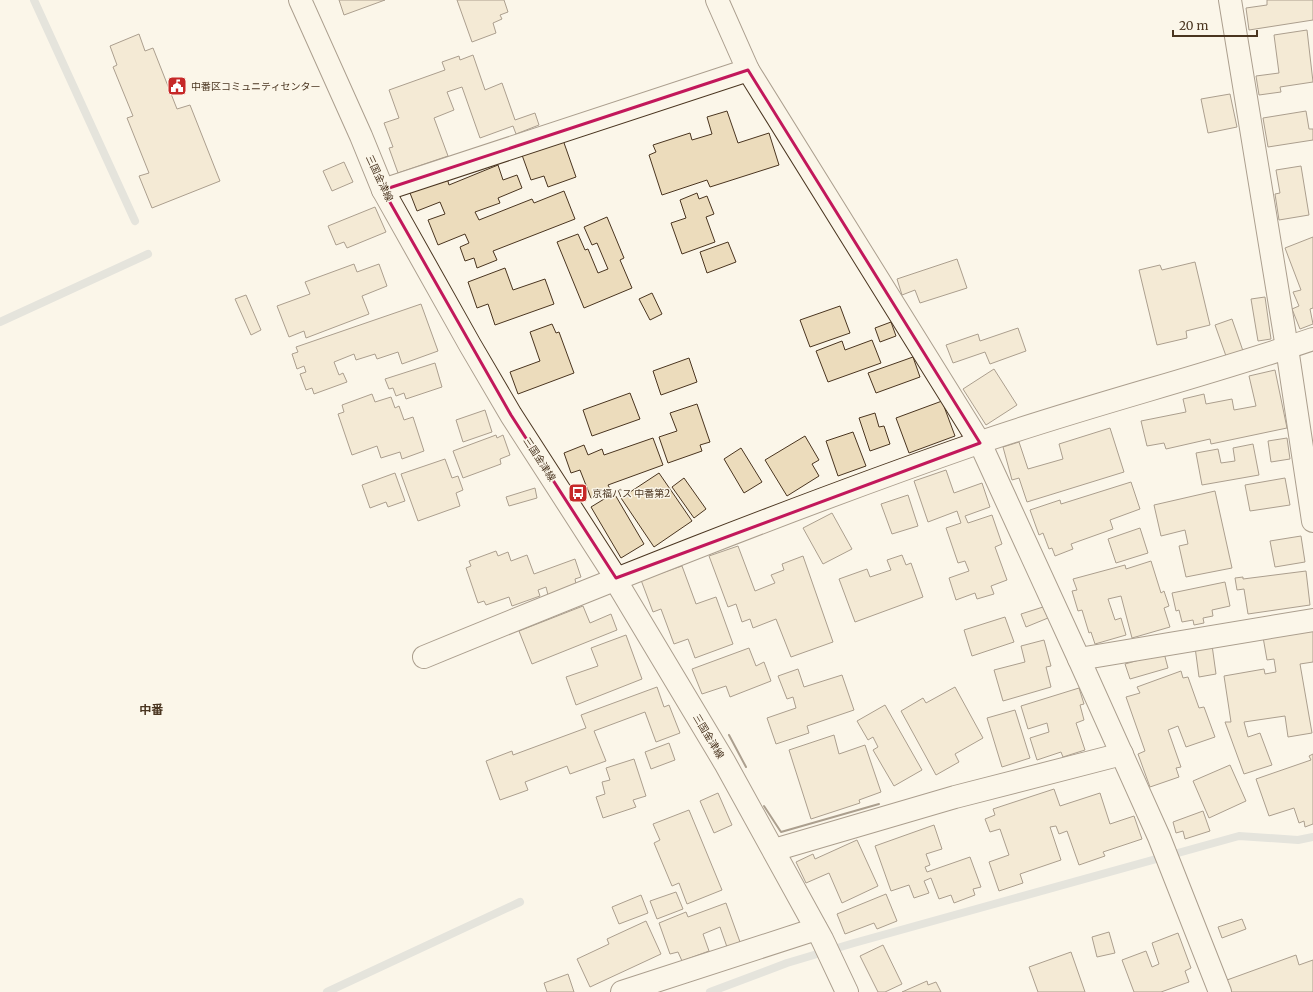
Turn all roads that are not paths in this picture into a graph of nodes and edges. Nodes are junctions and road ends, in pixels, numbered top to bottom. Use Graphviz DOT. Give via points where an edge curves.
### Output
graph roads {
  1 [pos="300,0"];
  2 [pos="717,0"];
  3 [pos="1230,0"];
  4 [pos="748,70"];
  5 [pos="383,190"];
  6 [pos="1313,339"];
  7 [pos="1287,348"];
  8 [pos="980,443"];
  9 [pos="1313,521"];
  10 [pos="616,578"];
  11 [pos="1313,620"];
  12 [pos="424,657"];
  13 [pos="1079,658"];
  14 [pos="1122,754"];
  15 [pos="774,850"];
  16 [pos="819,934"];
  17 [pos="622,992"];
  18 [pos="847,992"];
  19 [pos="1220,992"];
  1 -- 5 [label="street, 三国金津線"];
  2 -- 4 [label="street"];
  3 -- 7 [label="street"];
  4 -- 5 [label="street"];
  4 -- 8 [label="street"];
  5 -- 10 [label="street, 三国金津線" via="507,408"];
  6 -- 7 [label="street"];
  7 -- 8 [label="street"];
  7 -- 9 [label="street"];
  8 -- 10 [label="street"];
  8 -- 13 [label="street"];
  10 -- 12 [label="street"];
  10 -- 15 [label="street, 三国金津線" via="726,763"];
  11 -- 13 [label="street"];
  13 -- 14 [label="street"];
  14 -- 15 [label="street" via="955,797"];
  14 -- 19 [label="street"];
  15 -- 16 [label="street, 三国金津線"];
  16 -- 17 [label="street"];
  16 -- 18 [label="street, 三国金津線"];
}
